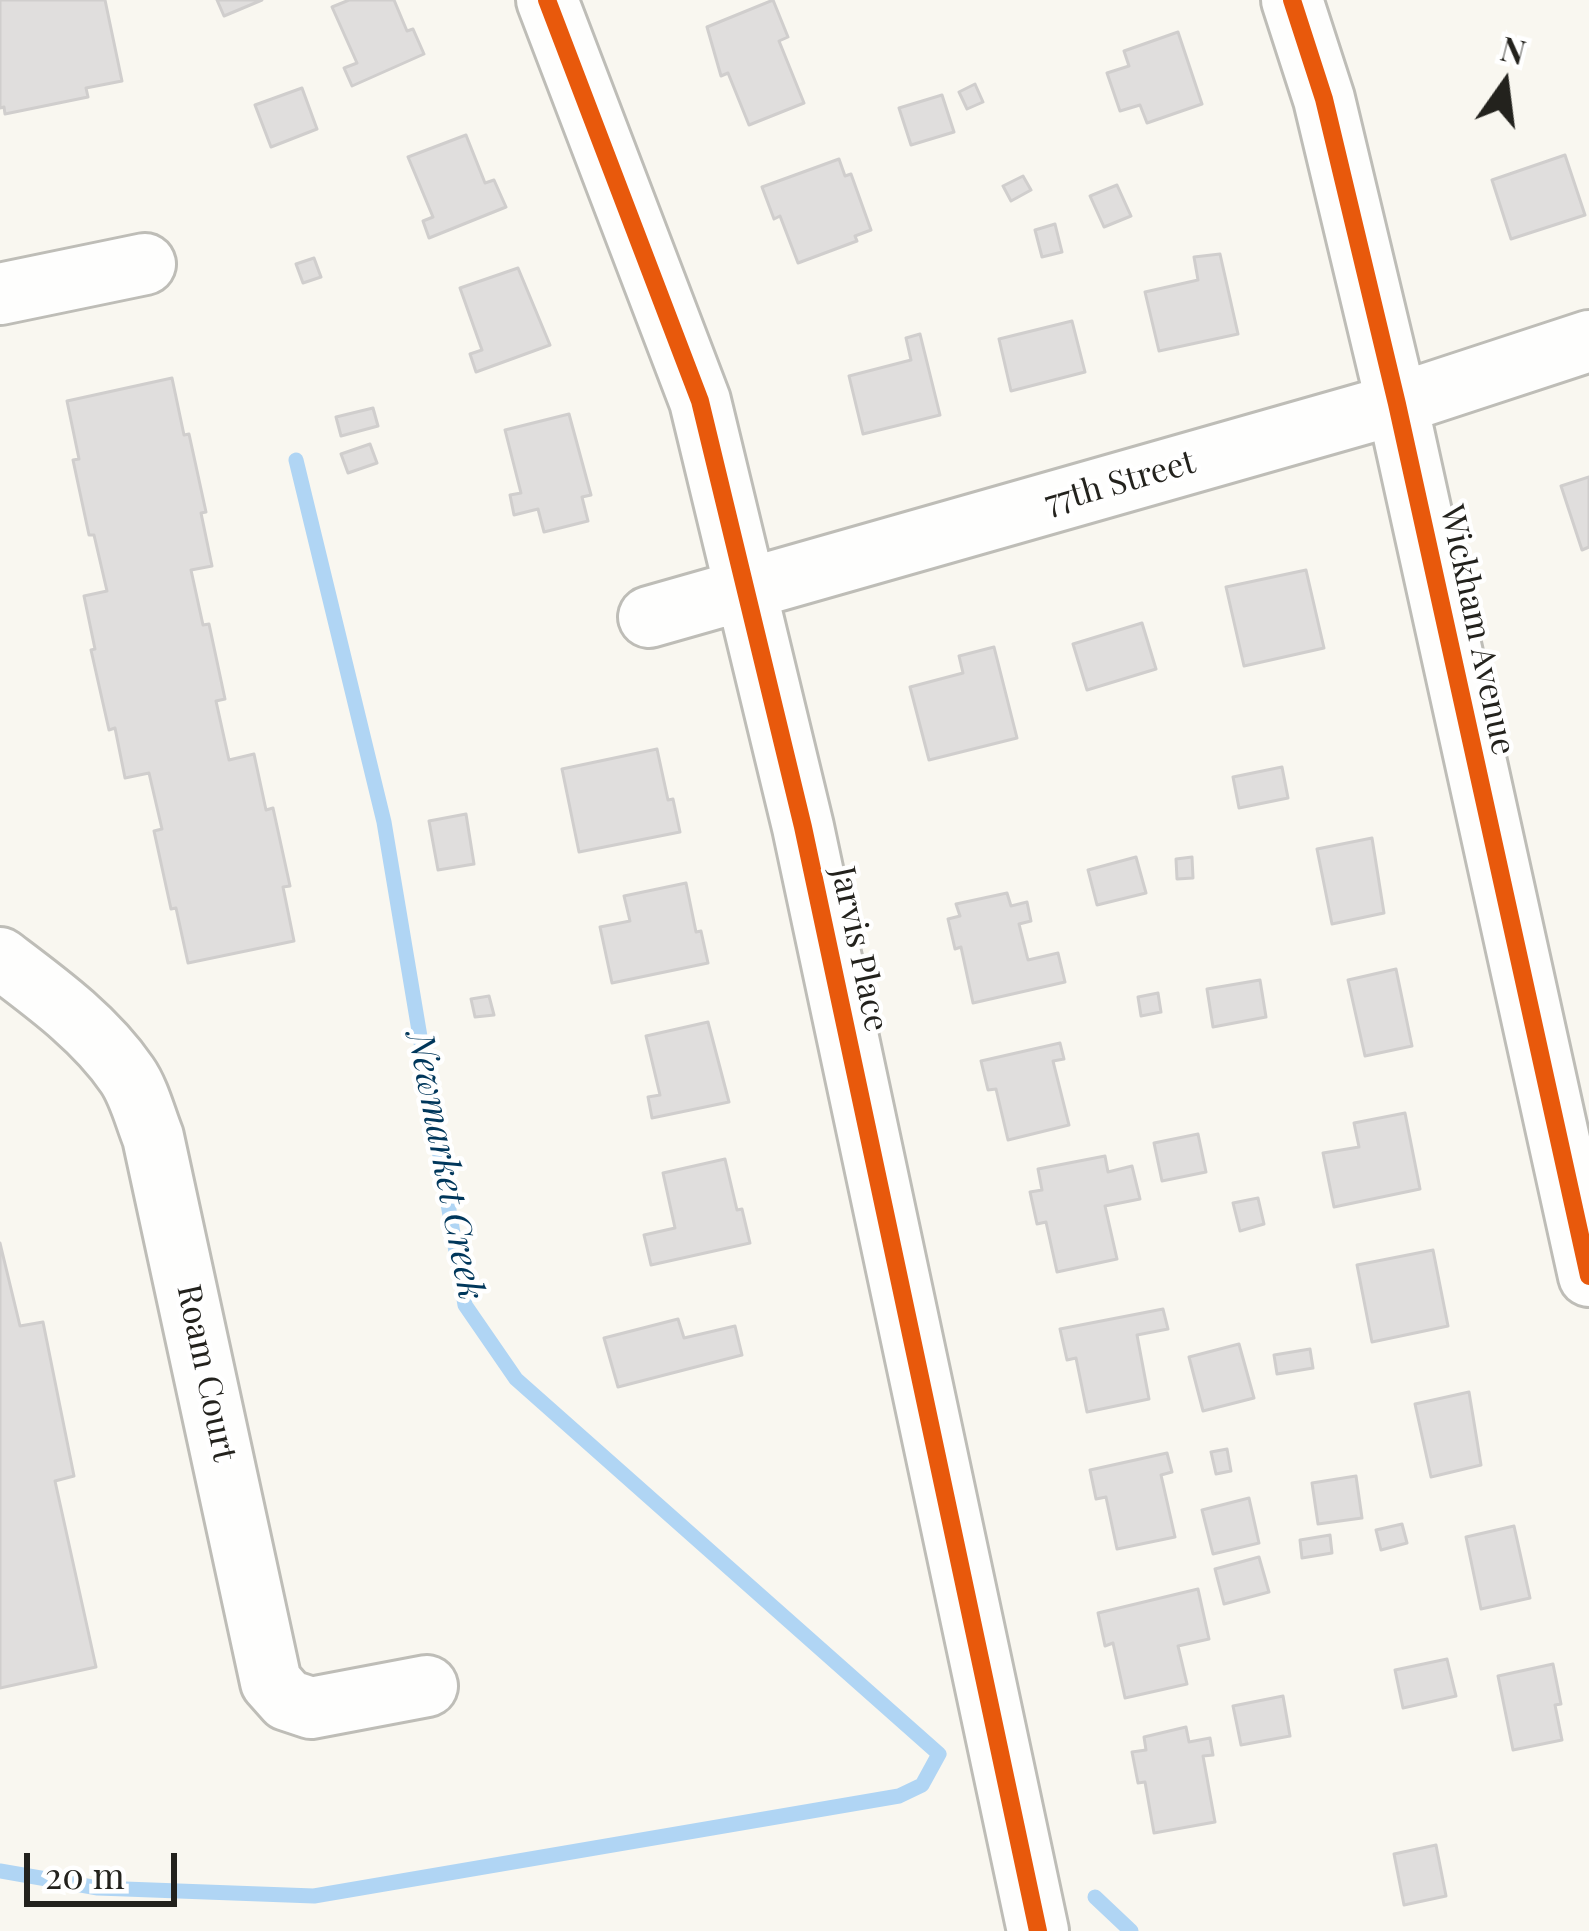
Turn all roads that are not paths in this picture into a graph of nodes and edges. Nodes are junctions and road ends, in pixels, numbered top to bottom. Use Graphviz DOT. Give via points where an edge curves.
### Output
graph roads {
  1 [pos="547,0"];
  2 [pos="1292,0"];
  3 [pos="145,264"];
  4 [pos="0,294"];
  5 [pos="1589,341"];
  6 [pos="1397,404"];
  7 [pos="746,591"];
  8 [pos="649,617"];
  9 [pos="0,958"];
  10 [pos="1589,1276"];
  11 [pos="428,1687"];
  12 [pos="1038,1931"];
  1 -- 7 [label="street, Jarvis Place" via="700,401"];
  2 -- 6 [label="street, Wickham Avenue" via="1324,99"];
  3 -- 4 [label="street"];
  5 -- 6 [label="street, 77th Street"];
  6 -- 7 [label="street, 77th Street"];
  6 -- 10 [label="street, Wickham Avenue"];
  7 -- 8 [label="street, 77th Street"];
  7 -- 12 [label="street, Jarvis Place"];
  9 -- 11 [label="street, Roam Court" via="120,1066 153,1137 271,1682 287,1700 311,1708"];
}
